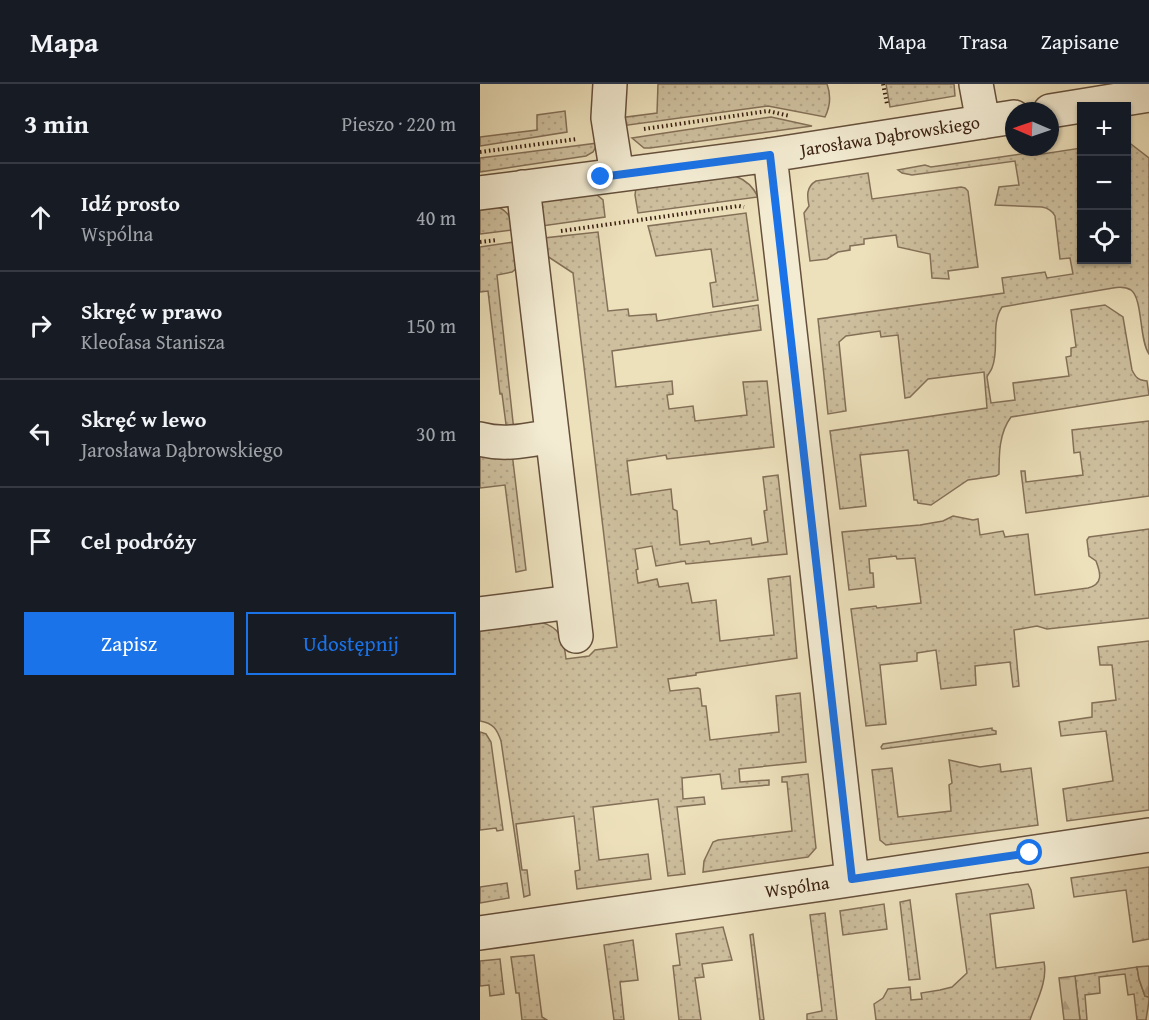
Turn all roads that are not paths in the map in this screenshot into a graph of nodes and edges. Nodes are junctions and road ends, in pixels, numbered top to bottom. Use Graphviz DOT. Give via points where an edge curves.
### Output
graph roads {
  1 [pos="609,84"];
  2 [pos="976,84"];
  3 [pos="1149,95"];
  4 [pos="1059,110"];
  5 [pos="999,119"];
  6 [pos="770,155"];
  7 [pos="617,175"];
  8 [pos="524,187"];
  9 [pos="480,193"];
  10 [pos="552,436"];
  11 [pos="480,439"];
  12 [pos="571,602"];
  13 [pos="480,614"];
  14 [pos="576,636"];
  15 [pos="1149,835"];
  16 [pos="852,879"];
  17 [pos="480,933"];
  1 -- 7 [label="street" via="608,118"];
  2 -- 5 [label="street"];
  3 -- 4 [label="street"];
  5 -- 6 [label="street, Jarosława Dąbrowskiego"];
  6 -- 7 [label="street, Jarosława Dąbrowskiego"];
  6 -- 16 [label="street"];
  7 -- 8 [label="street, Jarosława Dąbrowskiego"];
  8 -- 9 [label="street, Jarosława Dąbrowskiego"];
  8 -- 10 [label="street"];
  10 -- 11 [label="street" via="508,442"];
  10 -- 12 [label="street"];
  12 -- 13 [label="street"];
  12 -- 14 [label="street"];
  15 -- 16 [label="street, Wspólna"];
  16 -- 17 [label="street, Wspólna"];
}
